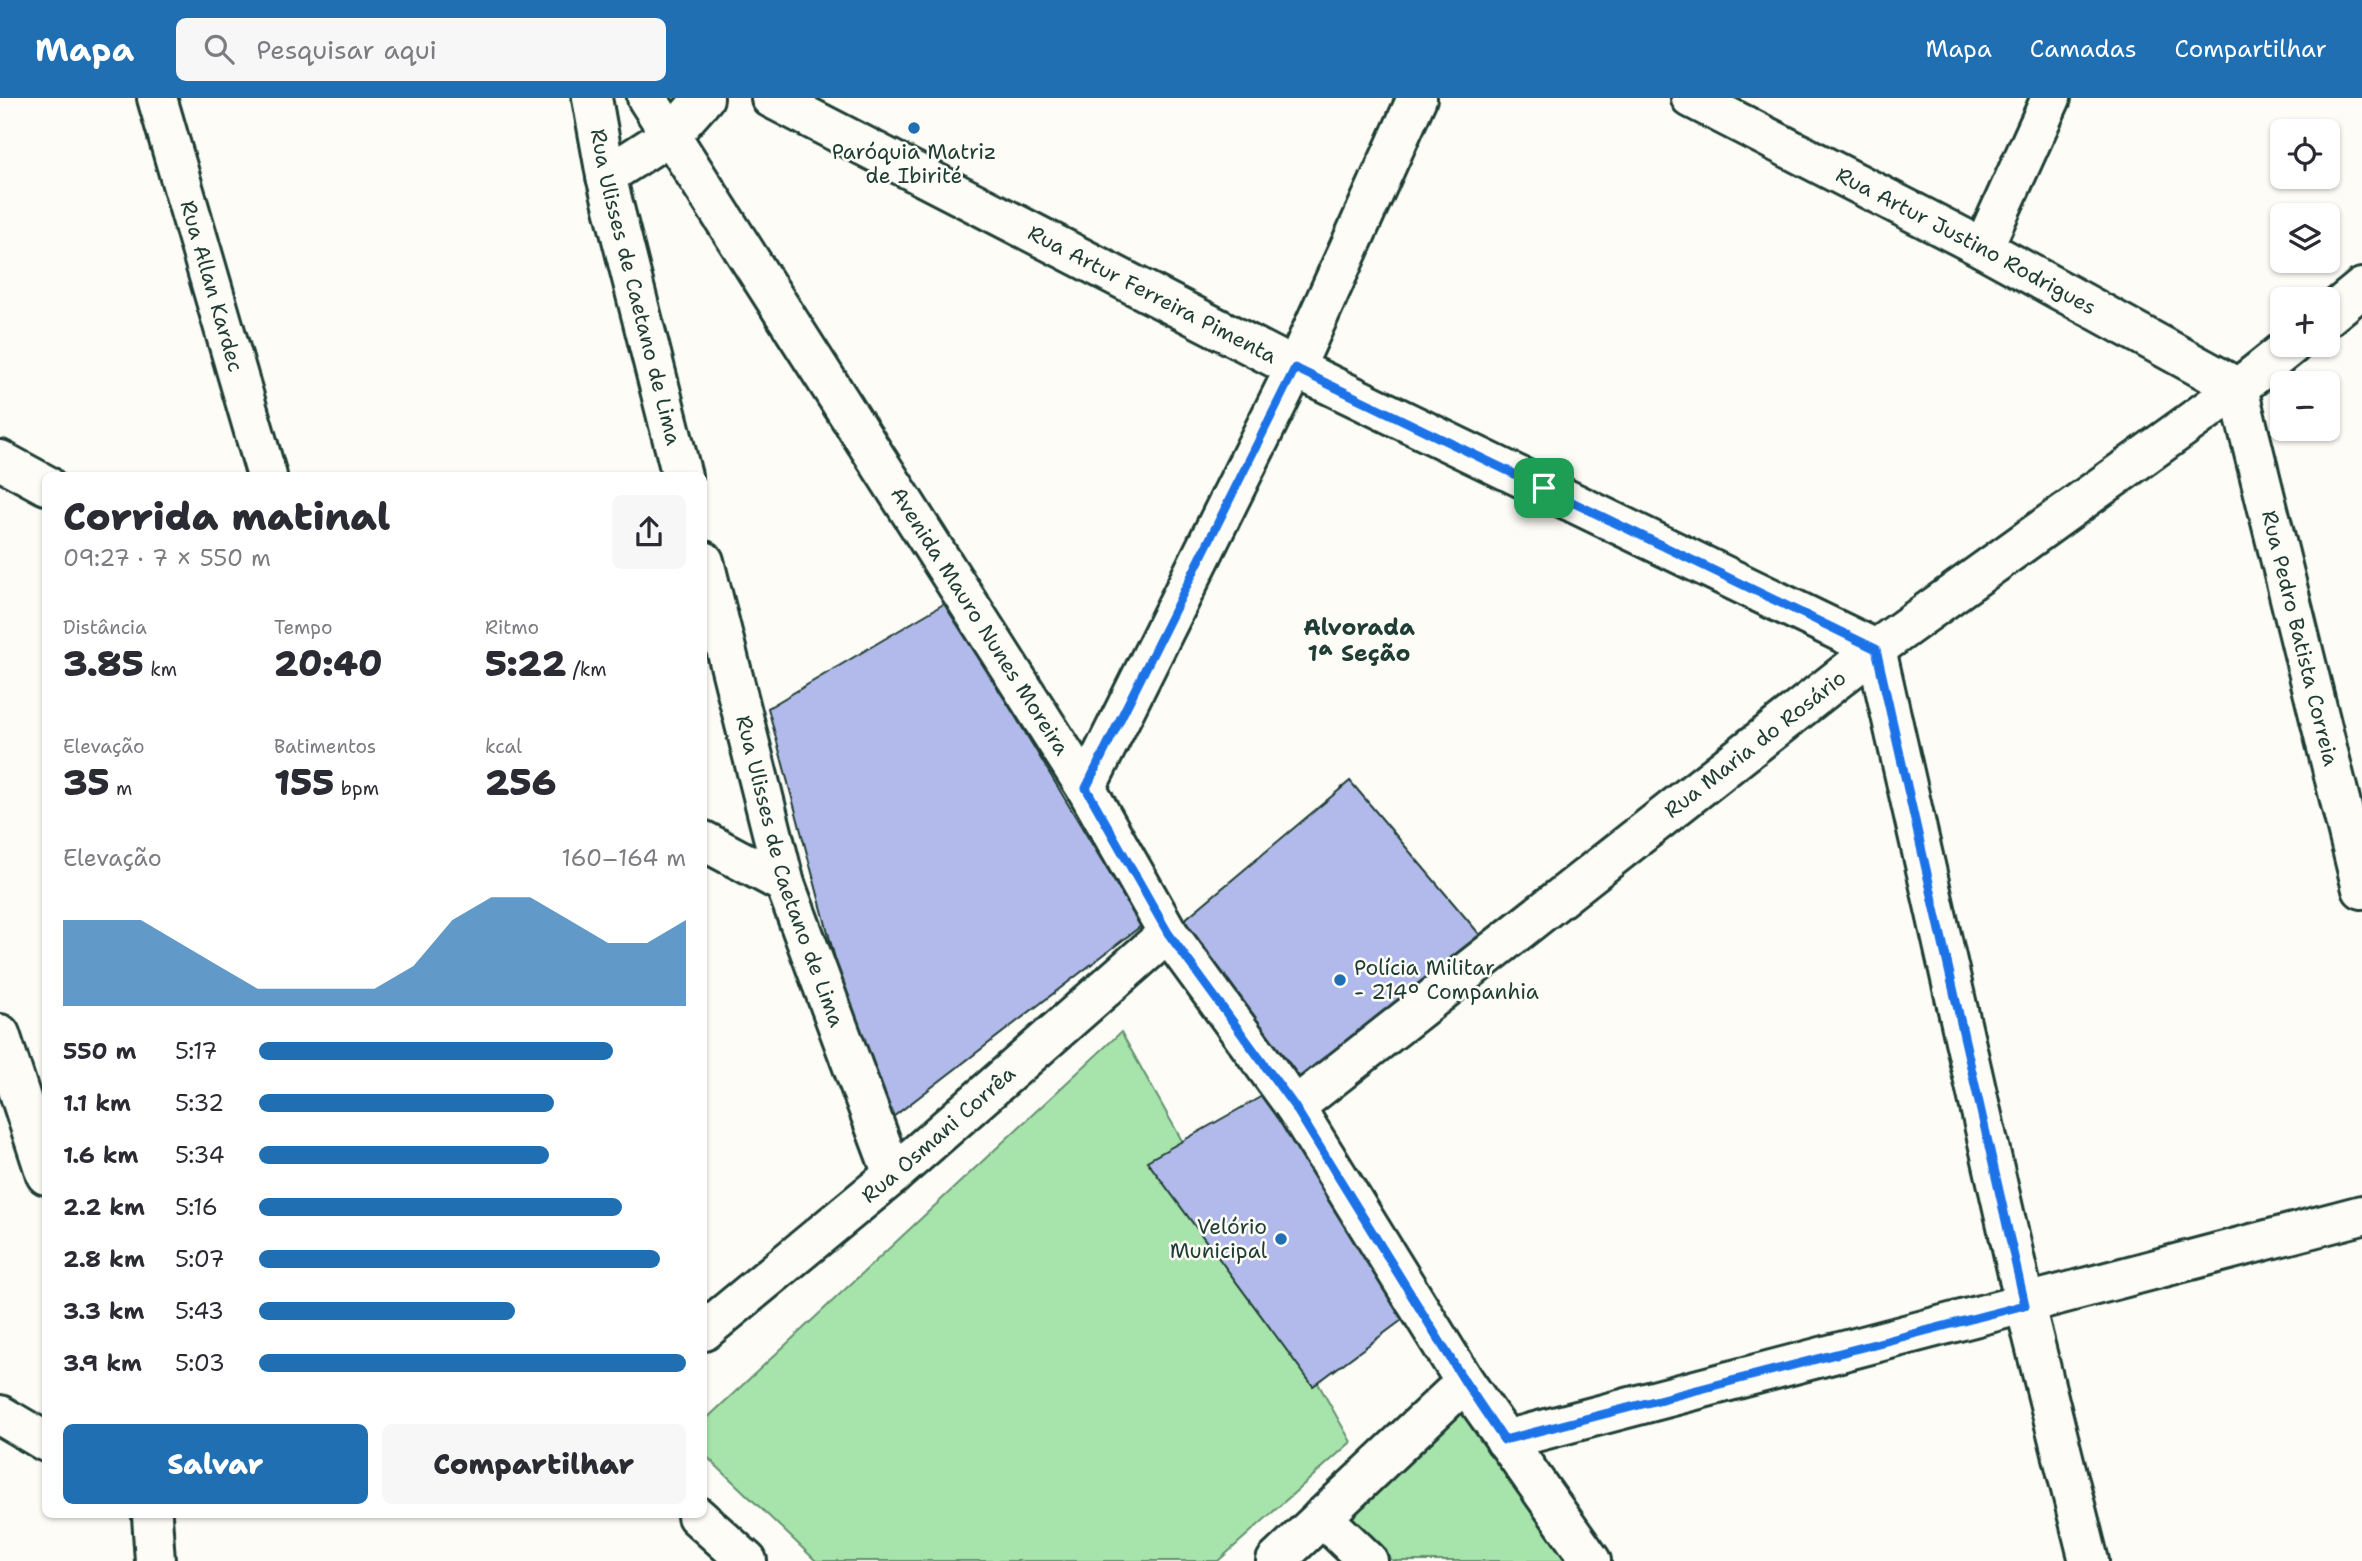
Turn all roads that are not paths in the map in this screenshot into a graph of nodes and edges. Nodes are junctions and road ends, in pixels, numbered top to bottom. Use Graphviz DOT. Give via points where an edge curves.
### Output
graph roads {
  1 [pos="157,98"];
  2 [pos="592,98"];
  3 [pos="647,98"];
  4 [pos="704,98"];
  5 [pos="771,98"];
  6 [pos="1417,98"];
  7 [pos="1691,98"];
  8 [pos="2051,98"];
  9 [pos="673,134"];
  10 [pos="606,176"];
  11 [pos="1983,248"];
  12 [pos="2362,288"];
  13 [pos="2340,306"];
  14 [pos="2277,357"];
  15 [pos="1295,368"];
  16 [pos="2238,388"];
  17 [pos="0,460"];
  18 [pos="266,472"];
  19 [pos="681,472"];
  20 [pos="42,483"];
  21 [pos="707,573"];
  22 [pos="1876,649"];
  23 [pos="1086,788"];
  24 [pos="707,843"];
  25 [pos="785,884"];
  26 [pos="2362,889"];
  27 [pos="1168,933"];
  28 [pos="0,1034"];
  29 [pos="1295,1107"];
  30 [pos="42,1163"];
  31 [pos="893,1175"];
  32 [pos="2362,1215"];
  33 [pos="2025,1305"];
  34 [pos="707,1329"];
  35 [pos="1465,1382"];
  36 [pos="0,1415"];
  37 [pos="42,1440"];
  38 [pos="1504,1440"];
  39 [pos="1322,1517"];
  40 [pos="152,1518"];
  41 [pos="699,1518"];
  42 [pos="155,1561"];
  43 [pos="747,1561"];
  44 [pos="1276,1561"];
  45 [pos="1368,1561"];
  46 [pos="1591,1561"];
  47 [pos="2089,1561"];
  1 -- 18 [label="street, Rua Allan Kardec"];
  2 -- 10 [label="street, Rua Ulisses de Caetano de Lima"];
  3 -- 9 [label="street, Avenida Mauro Nunes Moreira"];
  4 -- 9 [label="street"];
  5 -- 15 [label="street, Rua Artur Ferreira Pimenta"];
  6 -- 15 [label="street"];
  7 -- 11 [label="street, Rua Artur Justino Rodrigues"];
  8 -- 11 [label="street"];
  9 -- 10 [label="street"];
  9 -- 23 [label="street, Avenida Mauro Nunes Moreira"];
  10 -- 19 [label="street, Rua Ulisses de Caetano de Lima"];
  11 -- 16 [label="street, Rua Artur Justino Rodrigues"];
  12 -- 13 [label="street"];
  14 -- 16 [label="street, Rua Maria do Rosário"];
  15 -- 22 [label="street, Rua Artur Ferreira Pimenta"];
  15 -- 23 [label="street"];
  16 -- 22 [label="street, Rua Maria do Rosário"];
  16 -- 26 [label="street, Rua Pedro Batista Correia"];
  17 -- 20 [label="street"];
  21 -- 25 [label="street, Rua Ulisses de Caetano de Lima"];
  22 -- 29 [label="street, Rua Maria do Rosário"];
  22 -- 33 [label="street"];
  23 -- 27 [label="street, Avenida Mauro Nunes Moreira"];
  24 -- 25 [label="street"];
  25 -- 31 [label="street, Rua Ulisses de Caetano de Lima"];
  27 -- 29 [label="street, Avenida Mauro Nunes Moreira"];
  27 -- 31 [label="street, Rua Osmani Corrêa"];
  28 -- 30 [label="street"];
  29 -- 35 [label="street, Avenida Mauro Nunes Moreira"];
  31 -- 34 [label="street, Rua Osmani Corrêa"];
  32 -- 33 [label="street"];
  33 -- 38 [label="street"];
  33 -- 47 [label="street"];
  35 -- 38 [label="street, Avenida Mauro Nunes Moreira"];
  35 -- 39 [label="street"];
  36 -- 37 [label="street"];
  38 -- 46 [label="street, Avenida Mauro Nunes Moreira"];
  39 -- 44 [label="street"];
  39 -- 45 [label="street"];
  40 -- 42 [label="street"];
  41 -- 43 [label="street"];
}
